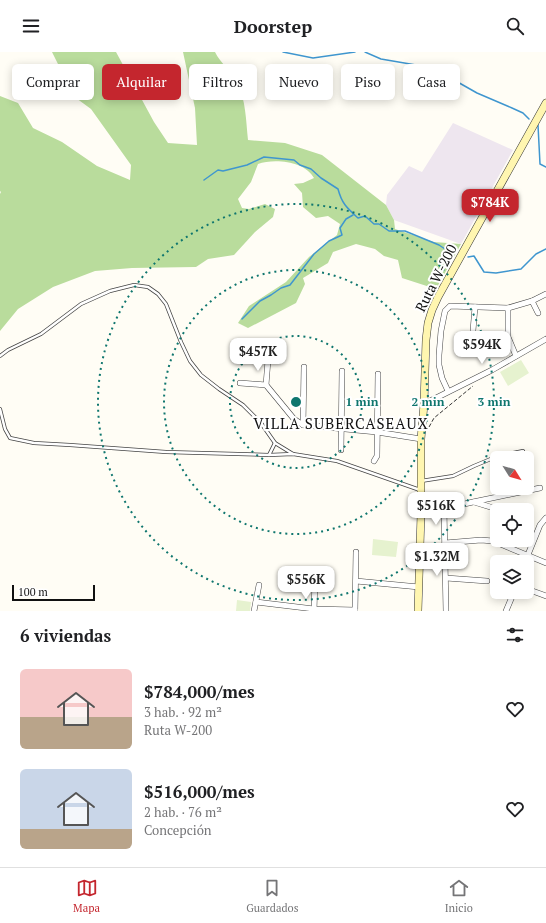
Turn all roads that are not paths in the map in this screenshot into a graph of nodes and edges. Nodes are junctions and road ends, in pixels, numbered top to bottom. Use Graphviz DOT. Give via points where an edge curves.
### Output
graph roads {
  1 [pos="546,103"];
  2 [pos="546,294"];
  3 [pos="532,301"];
  4 [pos="475,307"];
  5 [pos="508,308"];
  6 [pos="538,313"];
  7 [pos="546,339"];
  8 [pos="471,354"];
  9 [pos="0,356"];
  10 [pos="516,356"];
  11 [pos="268,360"];
  12 [pos="304,366"];
  13 [pos="342,372"];
  14 [pos="378,374"];
  15 [pos="240,383"];
  16 [pos="266,385"];
  17 [pos="448,392"];
  18 [pos="424,404"];
  19 [pos="0,409"];
  20 [pos="303,425"];
  21 [pos="342,428"];
  22 [pos="377,432"];
  23 [pos="421,439"];
  24 [pos="275,443"];
  25 [pos="341,450"];
  26 [pos="294,454"];
  27 [pos="269,455"];
  28 [pos="490,459"];
  29 [pos="374,461"];
  30 [pos="421,481"];
  31 [pos="540,488"];
  32 [pos="421,490"];
  33 [pos="473,502"];
  34 [pos="490,507"];
  35 [pos="444,509"];
  36 [pos="421,514"];
  37 [pos="546,518"];
  38 [pos="445,543"];
  39 [pos="356,552"];
  40 [pos="528,555"];
  41 [pos="534,557"];
  42 [pos="546,562"];
  43 [pos="446,578"];
  44 [pos="315,579"];
  45 [pos="356,581"];
  46 [pos="487,581"];
  47 [pos="259,585"];
  48 [pos="419,587"];
  49 [pos="534,592"];
  50 [pos="546,596"];
  51 [pos="511,599"];
  52 [pos="256,602"];
  53 [pos="314,610"];
  54 [pos="355,610"];
  55 [pos="254,611"];
  56 [pos="418,611"];
  57 [pos="446,611"];
  58 [pos="506,611"];
  1 -- 18 [label="street, Ruta W-200" via="438,297 428,322"];
  2 -- 3 [label="street"];
  3 -- 5 [label="street"];
  3 -- 6 [label="street"];
  4 -- 5 [label="street"];
  4 -- 8 [label="street"];
  4 -- 17 [label="street" via="450,306 444,311 439,365"];
  5 -- 10 [label="street" via="508,337"];
  7 -- 10 [label="street"];
  9 -- 24 [label="lane" via="40,334 80,304 110,291 134,285 148,287 166,304 187,354 201,375 243,405"];
  10 -- 17 [label="street"];
  11 -- 16 [label="street"];
  12 -- 20 [label="street"];
  13 -- 21 [label="street"];
  14 -- 22 [label="street"];
  15 -- 16 [label="street"];
  16 -- 20 [label="street" via="294,419"];
  17 -- 18 [label="street"];
  18 -- 23 [label="street, Ruta W-200"];
  19 -- 27 [label="lane" via="10,438 34,443 166,452"];
  20 -- 21 [label="street"];
  21 -- 22 [label="street"];
  21 -- 25 [label="street"];
  22 -- 23 [label="street"];
  22 -- 29 [label="street" via="377,456"];
  23 -- 30 [label="street, Ruta W-200"];
  24 -- 26 [label="lane"];
  24 -- 27 [label="lane"];
  26 -- 27 [label="lane"];
  26 -- 32 [label="lane" via="337,461"];
  28 -- 30 [label="lane" via="453,476"];
  30 -- 32 [label="street, Ruta W-200"];
  31 -- 33 [label="street"];
  32 -- 36 [label="street, Ruta W-200"];
  33 -- 34 [label="street"];
  33 -- 35 [label="street"];
  35 -- 36 [label="street"];
  35 -- 38 [label="street"];
  36 -- 48 [label="street, Ruta W-200"];
  37 -- 40 [label="street" via="540,525"];
  38 -- 40 [label="street" via="493,541"];
  38 -- 43 [label="street"];
  39 -- 45 [label="street"];
  41 -- 42 [label="street"];
  43 -- 46 [label="street"];
  43 -- 57 [label="street"];
  44 -- 53 [label="street"];
  45 -- 48 [label="street"];
  45 -- 54 [label="street"];
  47 -- 52 [label="street"];
  48 -- 56 [label="street, Ruta W-200"];
  49 -- 50 [label="street"];
  51 -- 58 [label="street"];
  52 -- 53 [label="street"];
  52 -- 55 [label="street"];
  53 -- 54 [label="street"];
}
